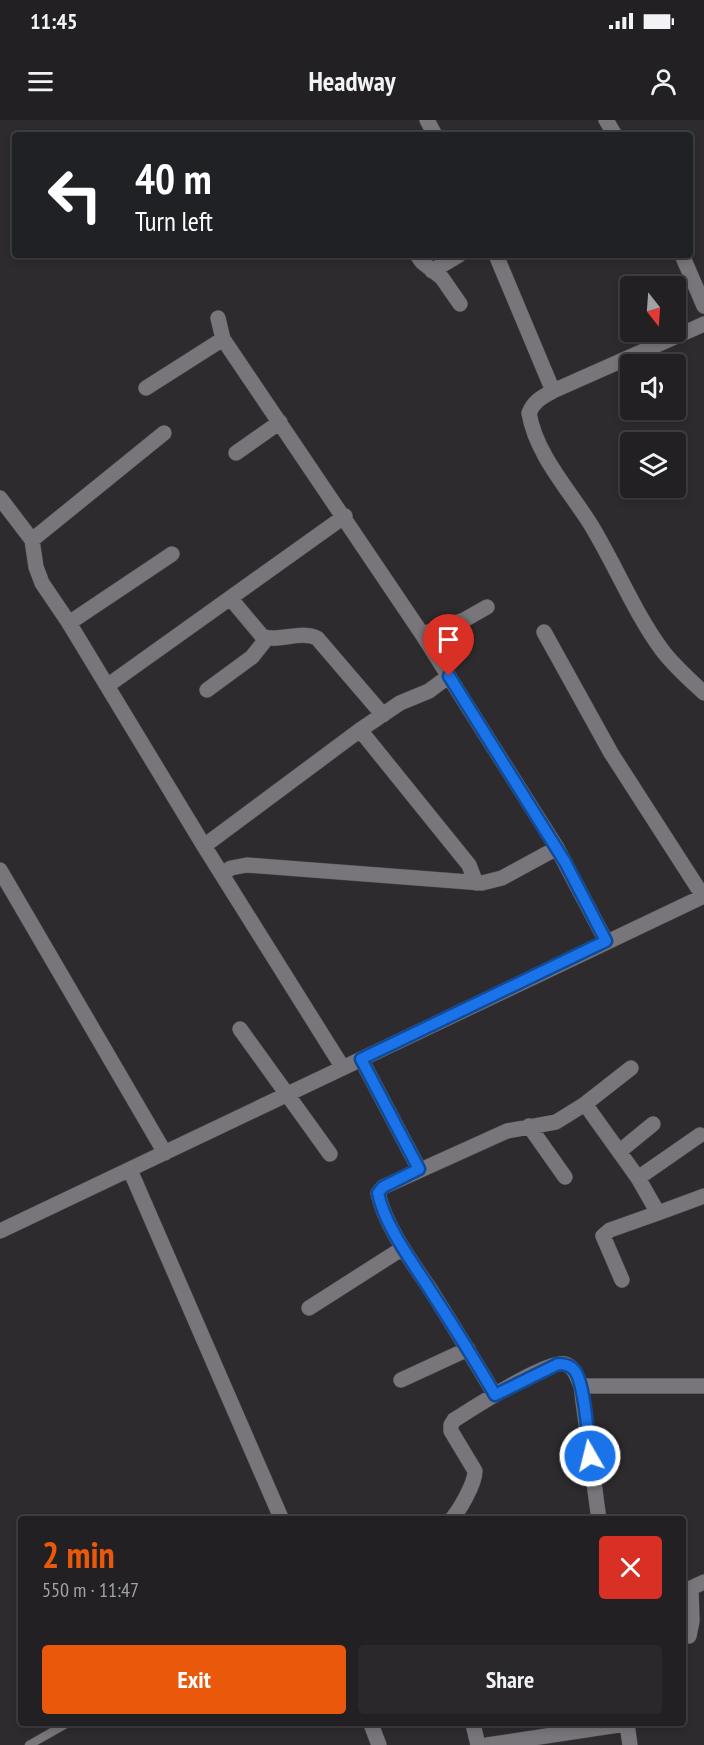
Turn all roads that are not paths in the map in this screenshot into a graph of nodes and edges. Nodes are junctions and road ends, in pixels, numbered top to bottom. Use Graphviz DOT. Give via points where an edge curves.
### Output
graph roads {
  1 [pos="420,258"];
  2 [pos="454,258"];
  3 [pos="497,258"];
  4 [pos="683,258"];
  5 [pos="432,271"];
  6 [pos="460,304"];
  7 [pos="704,306"];
  8 [pos="218,318"];
  9 [pos="704,324"];
  10 [pos="223,339"];
  11 [pos="146,388"];
  12 [pos="553,391"];
  13 [pos="280,422"];
  14 [pos="164,433"];
  15 [pos="236,453"];
  16 [pos="0,498"];
  17 [pos="345,516"];
  18 [pos="32,540"];
  19 [pos="172,554"];
  20 [pos="231,599"];
  21 [pos="487,607"];
  22 [pos="69,623"];
  23 [pos="544,632"];
  24 [pos="422,633"];
  25 [pos="267,638"];
  26 [pos="449,676"];
  27 [pos="107,686"];
  28 [pos="207,690"];
  29 [pos="704,693"];
  30 [pos="383,715"];
  31 [pos="360,730"];
  32 [pos="204,846"];
  33 [pos="557,848"];
  34 [pos="0,870"];
  35 [pos="222,874"];
  36 [pos="476,883"];
  37 [pos="704,896"];
  38 [pos="606,941"];
  39 [pos="240,1029"];
  40 [pos="361,1059"];
  41 [pos="343,1068"];
  42 [pos="631,1068"];
  43 [pos="286,1096"];
  44 [pos="585,1104"];
  45 [pos="653,1124"];
  46 [pos="529,1126"];
  47 [pos="700,1135"];
  48 [pos="620,1151"];
  49 [pos="165,1153"];
  50 [pos="330,1154"];
  51 [pos="419,1169"];
  52 [pos="130,1170"];
  53 [pos="565,1177"];
  54 [pos="638,1178"];
  55 [pos="704,1196"];
  56 [pos="658,1213"];
  57 [pos="2,1224"];
  58 [pos="403,1248"];
  59 [pos="622,1280"];
  60 [pos="309,1308"];
  61 [pos="468,1349"];
  62 [pos="401,1380"];
  63 [pos="581,1386"];
  64 [pos="704,1386"];
  65 [pos="495,1395"];
  66 [pos="280,1516"];
  67 [pos="454,1516"];
  68 [pos="598,1516"];
  69 [pos="704,1582"];
  70 [pos="692,1636"];
  71 [pos="62,1726"];
  72 [pos="372,1726"];
  73 [pos="473,1726"];
  74 [pos="613,1726"];
  75 [pos="626,1726"];
  76 [pos="29,1745"];
  77 [pos="379,1745"];
  78 [pos="478,1745"];
  79 [pos="487,1745"];
  80 [pos="630,1745"];
  1 -- 5 [label="street"];
  2 -- 5 [label="street"];
  3 -- 12 [label="street"];
  4 -- 7 [label="street"];
  5 -- 6 [label="street" via="442,278"];
  8 -- 10 [label="street"];
  9 -- 12 [label="street"];
  10 -- 11 [label="street"];
  10 -- 13 [label="street"];
  12 -- 29 [label="street" via="537,400 529,413 539,443 662,650"];
  13 -- 15 [label="street"];
  13 -- 17 [label="street"];
  14 -- 18 [label="street"];
  16 -- 18 [label="street"];
  17 -- 20 [label="street"];
  17 -- 24 [label="street"];
  18 -- 22 [label="street" via="42,583"];
  19 -- 22 [label="street"];
  20 -- 25 [label="street"];
  20 -- 27 [label="street"];
  21 -- 24 [label="street" via="464,620"];
  22 -- 27 [label="street"];
  23 -- 37 [label="street" via="611,753"];
  24 -- 26 [label="street"];
  25 -- 28 [label="street" via="252,657"];
  25 -- 30 [label="street" via="300,634 317,638"];
  26 -- 30 [label="street"];
  26 -- 33 [label="street"];
  27 -- 32 [label="street"];
  30 -- 31 [label="street"];
  31 -- 32 [label="street"];
  31 -- 36 [label="street" via="469,865"];
  32 -- 35 [label="street"];
  33 -- 36 [label="street" via="502,878"];
  33 -- 38 [label="street"];
  34 -- 49 [label="street"];
  35 -- 36 [label="street" via="247,865"];
  35 -- 41 [label="street"];
  37 -- 38 [label="street"];
  38 -- 40 [label="street"];
  39 -- 43 [label="street"];
  40 -- 41 [label="street"];
  40 -- 51 [label="street"];
  41 -- 43 [label="street"];
  42 -- 44 [label="street"];
  43 -- 49 [label="street"];
  43 -- 50 [label="street"];
  44 -- 46 [label="street" via="556,1122"];
  44 -- 48 [label="street"];
  45 -- 48 [label="street"];
  46 -- 51 [label="street" via="507,1131"];
  46 -- 53 [label="street"];
  47 -- 54 [label="street"];
  48 -- 54 [label="street"];
  49 -- 52 [label="street"];
  51 -- 58 [label="street" via="378,1193"];
  52 -- 57 [label="street"];
  52 -- 66 [label="street"];
  54 -- 56 [label="street"];
  55 -- 56 [label="street"];
  56 -- 59 [label="street" via="603,1236"];
  58 -- 60 [label="street"];
  58 -- 61 [label="street"];
  61 -- 62 [label="street"];
  61 -- 65 [label="street"];
  63 -- 64 [label="street"];
  63 -- 65 [label="street" via="574,1370 558,1364"];
  63 -- 68 [label="street"];
  65 -- 67 [label="street" via="451,1425 475,1472"];
  69 -- 70 [label="street" via="691,1588"];
  71 -- 76 [label="lane"];
  72 -- 77 [label="street"];
  73 -- 78 [label="street"];
  74 -- 79 [label="street"];
  75 -- 80 [label="street"];
}
